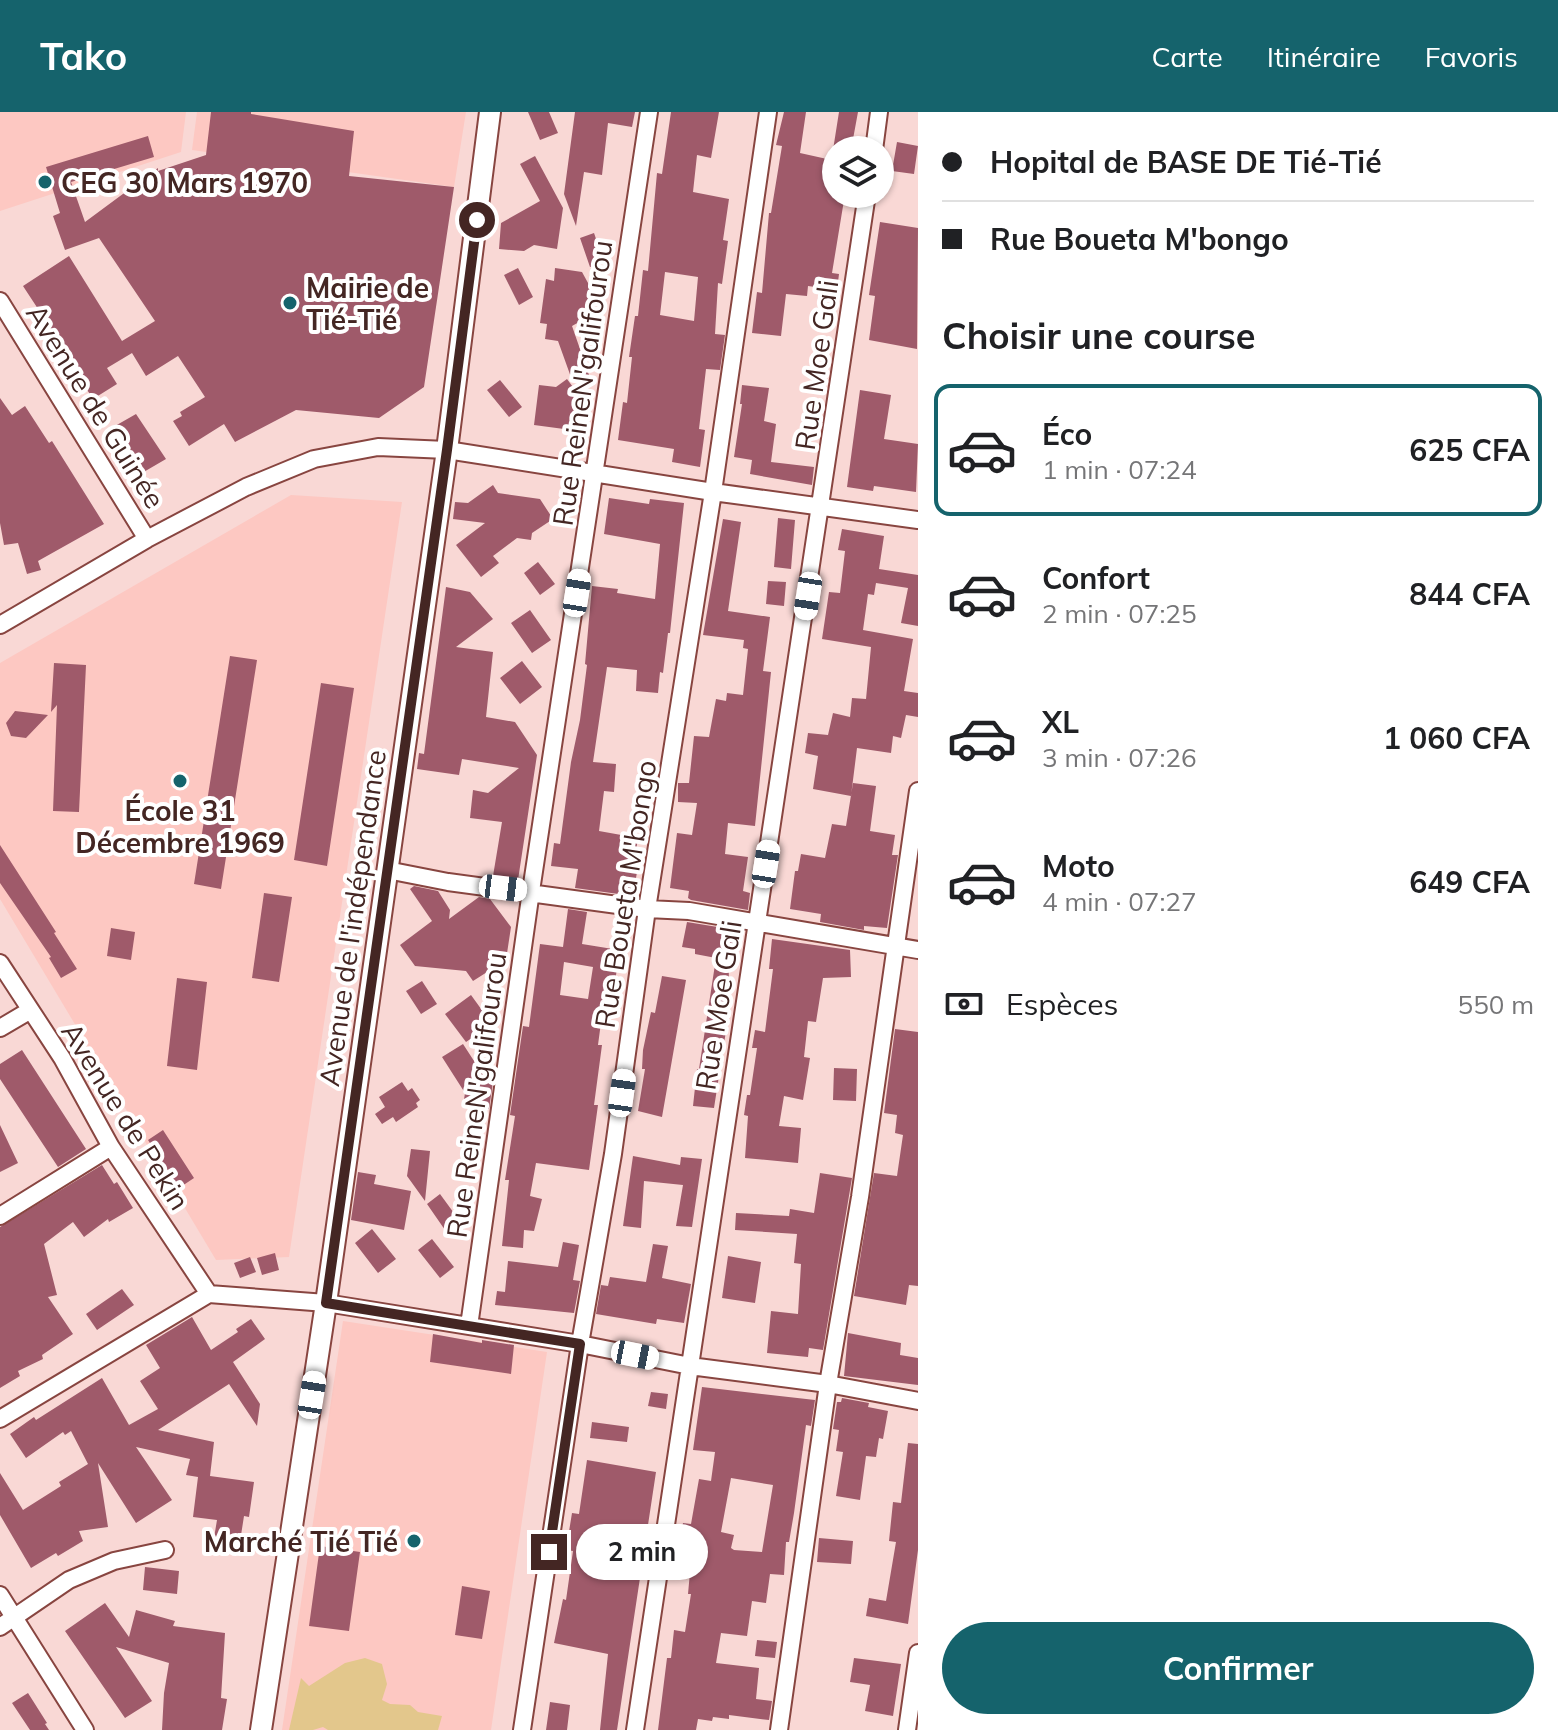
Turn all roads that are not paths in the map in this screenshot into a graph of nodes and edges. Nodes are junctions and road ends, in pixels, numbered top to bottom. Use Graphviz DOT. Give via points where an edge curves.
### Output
graph roads {
  1 [pos="490,112"];
  2 [pos="649,112"];
  3 [pos="768,112"];
  4 [pos="879,112"];
  5 [pos="876,136"];
  6 [pos="865,208"];
  7 [pos="0,301"];
  8 [pos="447,450"];
  9 [pos="595,474"];
  10 [pos="713,492"];
  11 [pos="821,507"];
  12 [pos="918,520"];
  13 [pos="147,539"];
  14 [pos="0,625"];
  15 [pos="918,791"];
  16 [pos="387,870"];
  17 [pos="531,891"];
  18 [pos="647,909"];
  19 [pos="757,923"];
  20 [pos="895,946"];
  21 [pos="918,950"];
  22 [pos="0,963"];
  23 [pos="29,1011"];
  24 [pos="0,1028"];
  25 [pos="111,1147"];
  26 [pos="0,1216"];
  27 [pos="209,1294"];
  28 [pos="326,1303"];
  29 [pos="469,1326"];
  30 [pos="580,1344"];
  31 [pos="690,1366"];
  32 [pos="828,1384"];
  33 [pos="918,1401"];
  34 [pos="0,1419"];
  35 [pos="165,1550"];
  36 [pos="0,1595"];
  37 [pos="7,1622"];
  38 [pos="918,1653"];
  39 [pos="85,1730"];
  40 [pos="261,1730"];
  41 [pos="522,1730"];
  42 [pos="635,1730"];
  43 [pos="779,1730"];
  44 [pos="907,1730"];
  1 -- 8 [label="street, Avenue de l'indépendance"];
  2 -- 9 [label="street, Rue ReineN'galifourou"];
  3 -- 10 [label="street, Rue Boueta M'bongo"];
  4 -- 5 [label="street"];
  6 -- 11 [label="street, Rue Moe Gali"];
  7 -- 13 [label="street, Avenue de Guinée"];
  8 -- 9 [label="street"];
  8 -- 13 [label="street" via="378,447 314,459 246,487"];
  8 -- 16 [label="street, Avenue de l'indépendance"];
  9 -- 10 [label="street"];
  9 -- 17 [label="street, Rue ReineN'galifourou"];
  10 -- 11 [label="street"];
  10 -- 18 [label="street, Rue Boueta M'bongo"];
  11 -- 12 [label="street"];
  11 -- 19 [label="street, Rue Moe Gali"];
  13 -- 14 [label="street"];
  15 -- 20 [label="street"];
  16 -- 17 [label="street"];
  16 -- 28 [label="street, Avenue de l'indépendance"];
  17 -- 18 [label="street"];
  17 -- 29 [label="street, Rue ReineN'galifourou"];
  18 -- 19 [label="street"];
  18 -- 30 [label="street, Rue Boueta M'bongo"];
  19 -- 20 [label="street"];
  19 -- 31 [label="street, Rue Moe Gali"];
  20 -- 21 [label="street"];
  20 -- 32 [label="street"];
  22 -- 23 [label="street, Avenue de Pekin"];
  23 -- 24 [label="street"];
  23 -- 25 [label="street, Avenue de Pekin"];
  25 -- 26 [label="street"];
  25 -- 27 [label="street, Avenue de Pekin"];
  27 -- 28 [label="street"];
  27 -- 34 [label="street"];
  28 -- 29 [label="street"];
  28 -- 40 [label="street, Avenue de l'indépendance"];
  29 -- 30 [label="street"];
  30 -- 31 [label="street"];
  30 -- 41 [label="street, Rue Boueta M'bongo"];
  31 -- 32 [label="street"];
  31 -- 42 [label="street, Rue Moe Gali"];
  32 -- 33 [label="street"];
  32 -- 43 [label="street"];
  35 -- 37 [label="street" via="90,1570"];
  36 -- 37 [label="street"];
  37 -- 39 [label="street"];
  38 -- 44 [label="street"];
}
